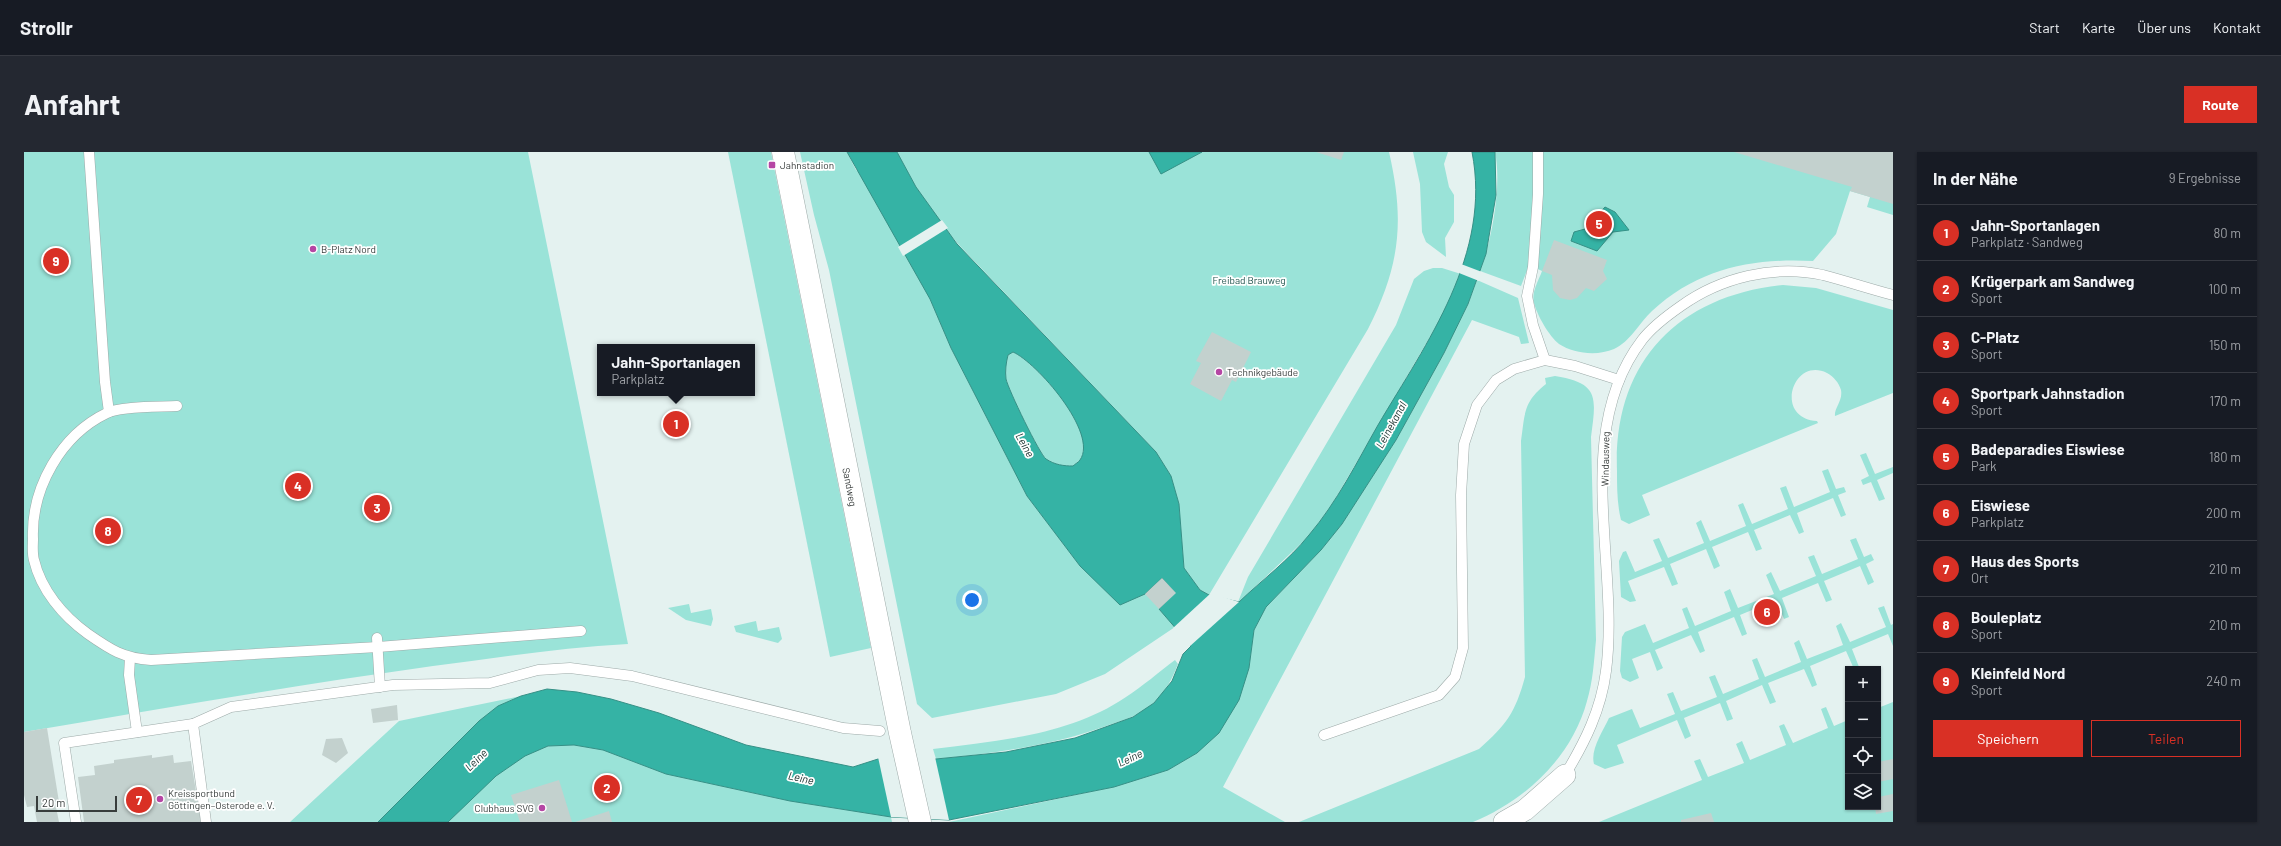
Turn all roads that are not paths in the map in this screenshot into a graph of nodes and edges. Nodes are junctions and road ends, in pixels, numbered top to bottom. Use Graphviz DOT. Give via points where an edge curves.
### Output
graph roads {
  1 [pos="89,152"];
  2 [pos="783,152"];
  3 [pos="1538,152"];
  4 [pos="1893,295"];
  5 [pos="1545,360"];
  6 [pos="1619,380"];
  7 [pos="176,406"];
  8 [pos="109,412"];
  9 [pos="581,631"];
  10 [pos="377,643"];
  11 [pos="130,658"];
  12 [pos="380,686"];
  13 [pos="193,724"];
  14 [pos="880,731"];
  15 [pos="137,732"];
  16 [pos="1324,735"];
  17 [pos="1565,775"];
  18 [pos="920,820"];
  19 [pos="76,822"];
  20 [pos="206,822"];
  21 [pos="1504,822"];
  1 -- 8 [label="lane"];
  2 -- 18 [label="street, Sandweg"];
  3 -- 5 [label="lane" via="1533,267 1527,296 1533,325"];
  4 -- 6 [label="lane, Windausweg" via="1821,274 1786,271 1755,274 1723,283 1695,296 1668,315 1643,338"];
  5 -- 6 [label="lane" via="1575,366"];
  5 -- 16 [label="lane" via="1514,369 1496,380 1477,405 1464,444 1461,495 1463,648 1455,677 1439,695"];
  6 -- 17 [label="lane, Windausweg" via="1605,430 1609,625 1606,672 1598,709 1590,730"];
  7 -- 8 [label="lane"];
  8 -- 11 [label="lane" via="86,425 73,437 48,473 38,496 32,523 33,559 46,589 63,612 105,645"];
  9 -- 10 [label="lane"];
  10 -- 11 [label="lane" via="195,658"];
  10 -- 12 [label="lane"];
  11 -- 15 [label="lane" via="129,675"];
  12 -- 13 [label="lane" via="231,707"];
  12 -- 14 [label="lane" via="490,683 538,670 570,668 632,676 843,728"];
  13 -- 15 [label="lane"];
  13 -- 20 [label="lane"];
  15 -- 19 [label="lane" via="64,743"];
  17 -- 21 [label="street, Windausweg" via="1525,810"];
}
